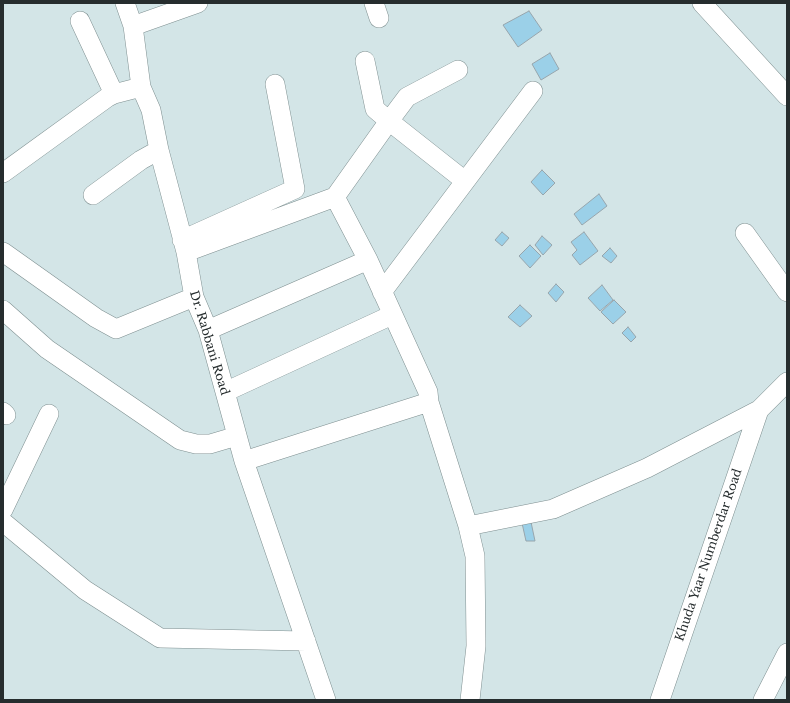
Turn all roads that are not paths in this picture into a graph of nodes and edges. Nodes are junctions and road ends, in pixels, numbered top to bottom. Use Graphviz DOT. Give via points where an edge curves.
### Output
graph roads {
  1 [pos="125,3"];
  2 [pos="198,3"];
  3 [pos="702,3"];
  4 [pos="80,21"];
  5 [pos="133,26"];
  6 [pos="365,61"];
  7 [pos="458,70"];
  8 [pos="275,84"];
  9 [pos="141,87"];
  10 [pos="533,91"];
  11 [pos="114,94"];
  12 [pos="787,96"];
  13 [pos="389,121"];
  14 [pos="159,150"];
  15 [pos="3,173"];
  16 [pos="465,181"];
  17 [pos="295,189"];
  18 [pos="93,195"];
  19 [pos="335,197"];
  20 [pos="304,208"];
  21 [pos="745,233"];
  22 [pos="184,246"];
  23 [pos="3,252"];
  24 [pos="368,260"];
  25 [pos="382,292"];
  26 [pos="787,292"];
  27 [pos="194,297"];
  28 [pos="3,310"];
  29 [pos="392,315"];
  30 [pos="208,330"];
  31 [pos="787,382"];
  32 [pos="225,392"];
  33 [pos="429,402"];
  34 [pos="759,410"];
  35 [pos="49,414"];
  36 [pos="237,436"];
  37 [pos="244,461"];
  38 [pos="3,510"];
  39 [pos="3,522"];
  40 [pos="468,526"];
  41 [pos="306,641"];
  42 [pos="787,653"];
  43 [pos="326,700"];
  44 [pos="470,700"];
  45 [pos="660,700"];
  46 [pos="763,700"];
  1 -- 5 [label="street, Dr. Rabbani Road"];
  2 -- 5 [label="street"];
  3 -- 12 [label="street"];
  4 -- 11 [label="street"];
  5 -- 9 [label="street, Dr. Rabbani Road"];
  6 -- 13 [label="street" via="376,109"];
  7 -- 13 [label="street" via="407,96"];
  8 -- 17 [label="street"];
  9 -- 11 [label="street"];
  9 -- 14 [label="street, Dr. Rabbani Road" via="152,110"];
  10 -- 16 [label="street"];
  11 -- 15 [label="street"];
  13 -- 16 [label="street"];
  13 -- 19 [label="street"];
  14 -- 18 [label="street"];
  14 -- 22 [label="street, Dr. Rabbani Road"];
  16 -- 25 [label="street"];
  17 -- 20 [label="street"];
  17 -- 22 [label="street"];
  19 -- 20 [label="street"];
  19 -- 24 [label="street"];
  20 -- 22 [label="street"];
  21 -- 26 [label="street"];
  22 -- 27 [label="street, Dr. Rabbani Road"];
  23 -- 27 [label="street" via="96,318 116,329"];
  24 -- 25 [label="street"];
  24 -- 30 [label="street"];
  25 -- 29 [label="street"];
  27 -- 30 [label="street, Dr. Rabbani Road"];
  28 -- 36 [label="street" via="48,349 180,440 210,444"];
  29 -- 32 [label="street"];
  29 -- 33 [label="street" via="428,392"];
  30 -- 32 [label="street, Dr. Rabbani Road"];
  31 -- 34 [label="street"];
  32 -- 36 [label="street, Dr. Rabbani Road"];
  33 -- 37 [label="street"];
  33 -- 40 [label="street"];
  34 -- 40 [label="street" via="647,468 553,509"];
  34 -- 45 [label="street, Khuda Yaar Numberdar Road"];
  35 -- 38 [label="street"];
  36 -- 37 [label="street, Dr. Rabbani Road"];
  37 -- 41 [label="street, Dr. Rabbani Road"];
  39 -- 41 [label="street" via="86,590 160,638"];
  40 -- 44 [label="street" via="475,556 476,646"];
  41 -- 43 [label="street, Dr. Rabbani Road"];
  42 -- 46 [label="street"];
}
